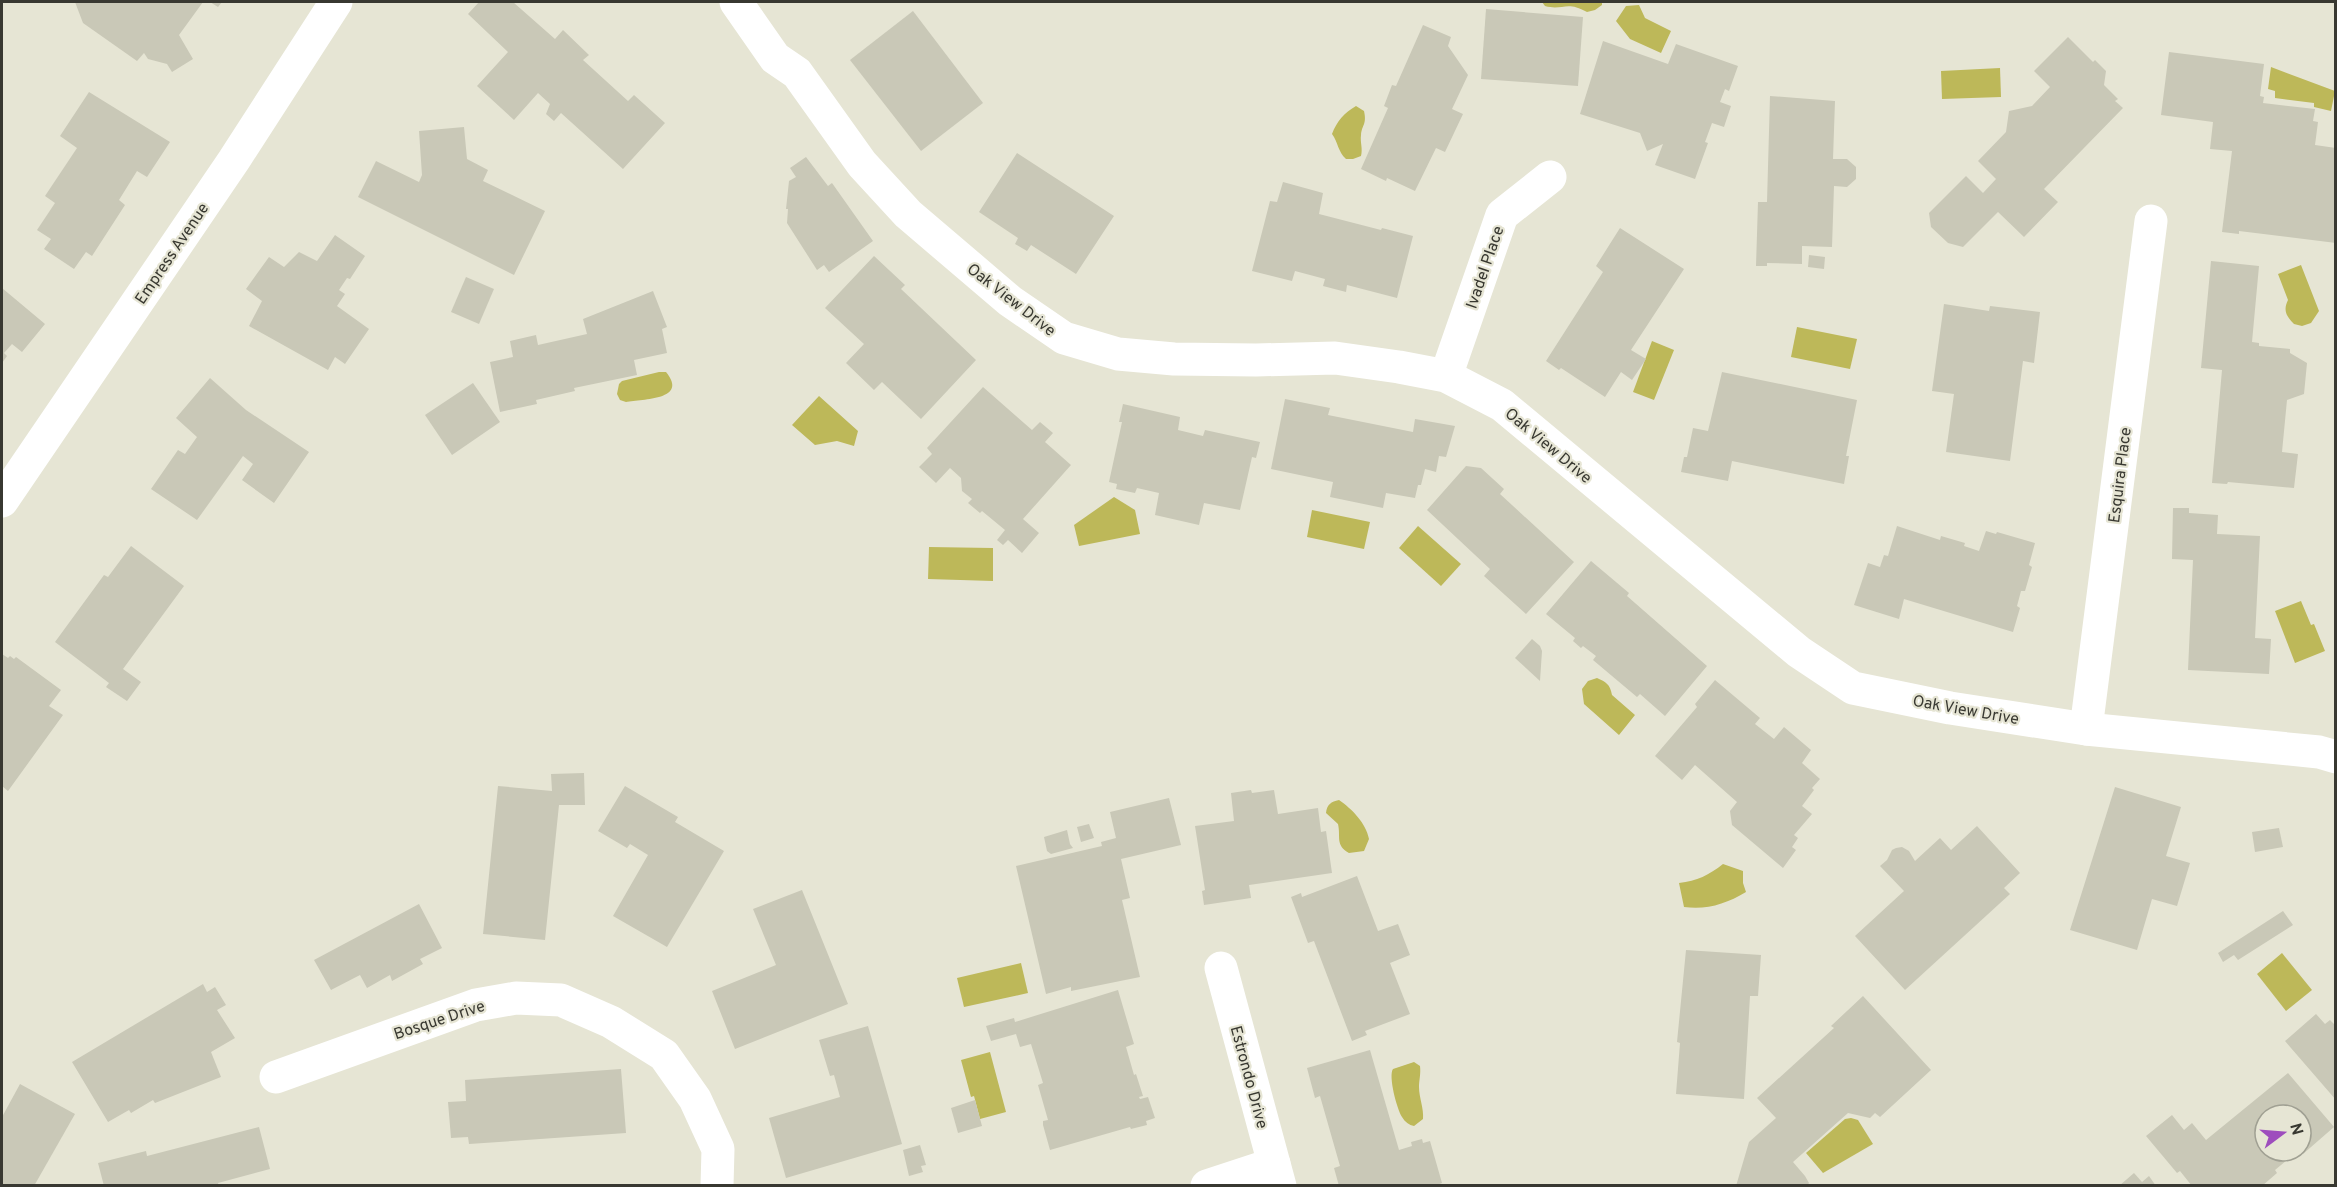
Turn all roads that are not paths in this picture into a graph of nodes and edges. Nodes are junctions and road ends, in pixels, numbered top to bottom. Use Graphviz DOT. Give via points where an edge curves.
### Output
graph roads {
  1 [pos="336,2"];
  2 [pos="736,2"];
  3 [pos="1550,177"];
  4 [pos="2151,221"];
  5 [pos="1446,376"];
  6 [pos="2,501"];
  7 [pos="2086,729"];
  8 [pos="2336,757"];
  9 [pos="1221,968"];
  10 [pos="276,1077"];
  11 [pos="1277,1175"];
  12 [pos="717,1185"];
  13 [pos="1207,1185"];
  1 -- 6 [label="street, Empress Avenue" via="234,160"];
  2 -- 5 [label="street, Oak View Drive" via="775,58 797,73 862,164 908,214 1010,301 1064,338 1118,354 1245,360 1335,358"];
  3 -- 5 [label="street, Ivadel Place" via="1502,215"];
  4 -- 7 [label="street, Esquira Place"];
  5 -- 7 [label="street, Oak View Drive" via="1502,405 1799,652 1853,688"];
  7 -- 8 [label="street, Oak View Drive" via="2319,752"];
  9 -- 11 [label="street, Estrondo Drive"];
  10 -- 12 [label="street, Bosque Drive" via="476,1005 516,998 561,1000 611,1022 664,1054 695,1099 718,1149"];
  11 -- 13 [label="street"];
}
